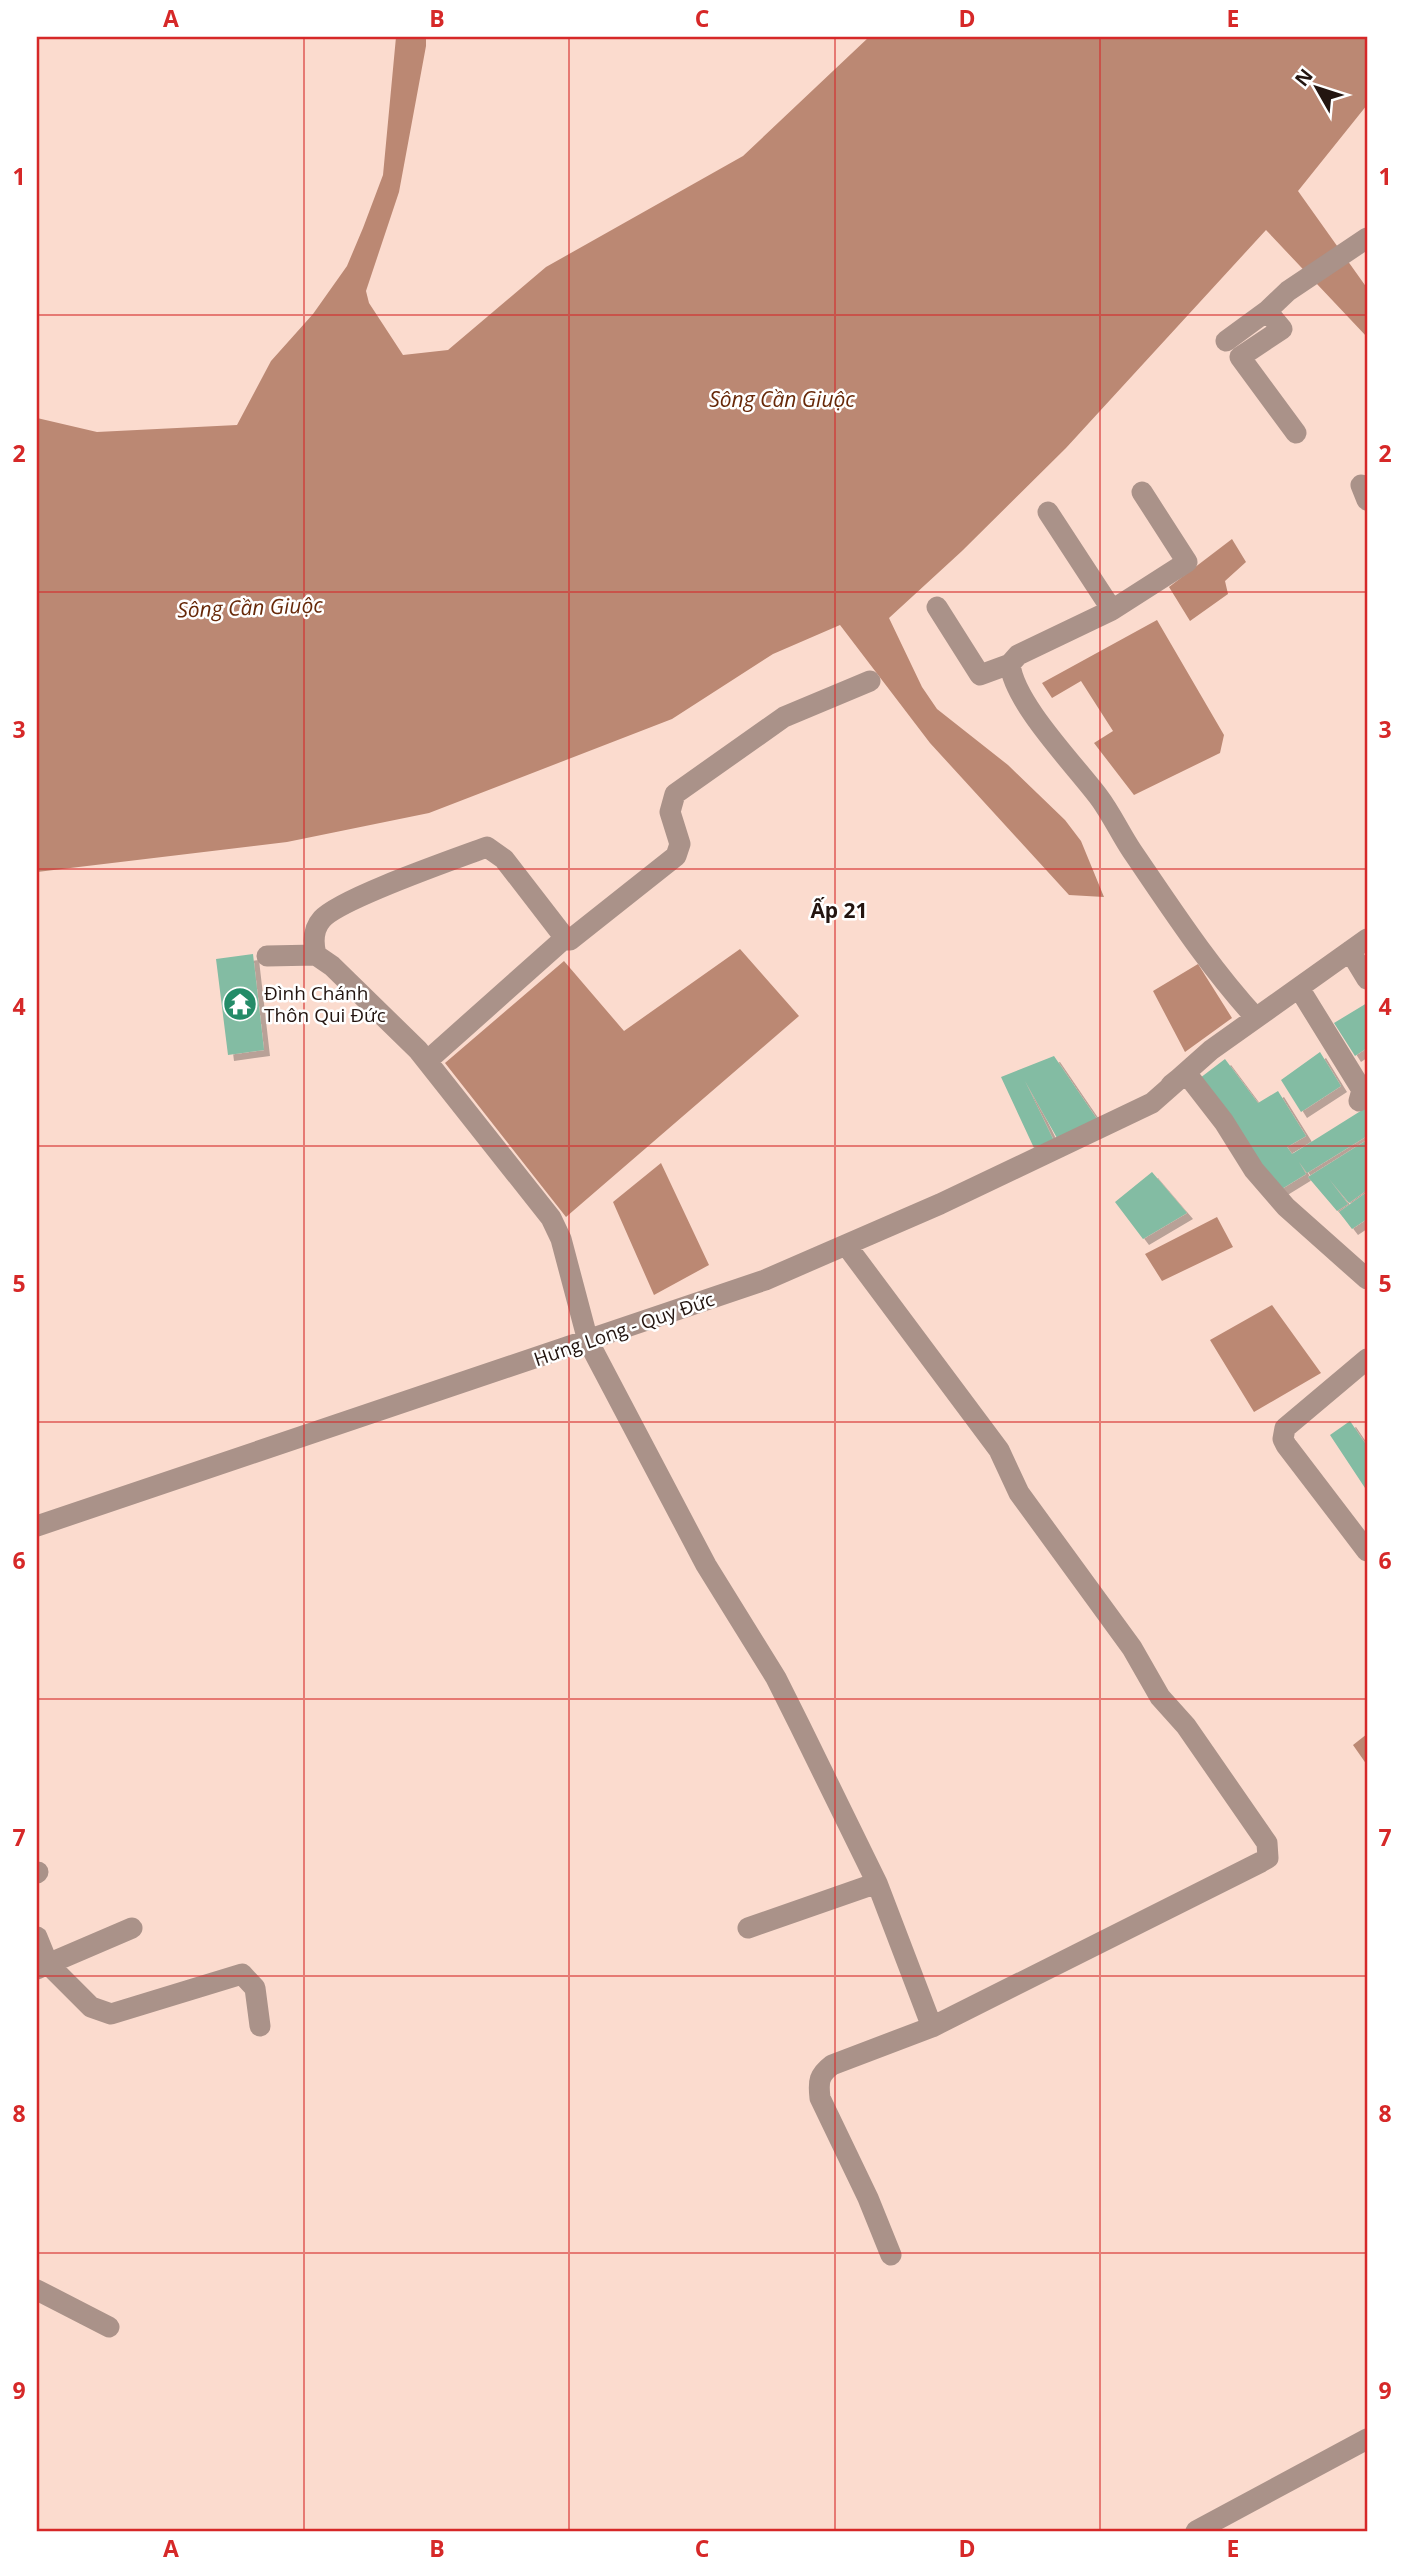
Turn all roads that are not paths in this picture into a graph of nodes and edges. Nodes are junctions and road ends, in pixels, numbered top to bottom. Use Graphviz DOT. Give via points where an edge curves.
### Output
graph roads {
  1 [pos="1367,238"];
  2 [pos="1267,311"];
  3 [pos="1226,341"];
  4 [pos="1296,433"];
  5 [pos="1142,492"];
  6 [pos="1048,512"];
  7 [pos="937,607"];
  8 [pos="1112,610"];
  9 [pos="1010,664"];
  10 [pos="870,681"];
  11 [pos="565,938"];
  12 [pos="1359,945"];
  13 [pos="316,955"];
  14 [pos="267,956"];
  15 [pos="1367,979"];
  16 [pos="1299,988"];
  17 [pos="1256,1018"];
  18 [pos="427,1061"];
  19 [pos="1179,1079"];
  20 [pos="1359,1101"];
  21 [pos="846,1245"];
  22 [pos="1367,1279"];
  23 [pos="588,1341"];
  24 [pos="1367,1359"];
  25 [pos="37,1526"];
  26 [pos="1367,1551"];
  27 [pos="877,1883"];
  28 [pos="132,1928"];
  29 [pos="748,1928"];
  30 [pos="37,1937"];
  31 [pos="43,1967"];
  32 [pos="260,2026"];
  33 [pos="932,2027"];
  34 [pos="891,2255"];
  35 [pos="37,2290"];
  36 [pos="109,2327"];
  37 [pos="1367,2440"];
  38 [pos="1196,2531"];
  1 -- 2 [label="street" via="1288,291"];
  2 -- 3 [label="street"];
  2 -- 4 [label="street" via="1282,328 1240,358"];
  5 -- 8 [label="street" via="1187,562"];
  6 -- 8 [label="street"];
  7 -- 9 [label="street" via="980,675"];
  8 -- 9 [label="street" via="1018,655"];
  9 -- 17 [label="street" via="1035,715 1100,797 1200,949"];
  10 -- 11 [label="street" via="784,717 675,794 670,812 680,845 676,856 570,940"];
  11 -- 13 [label="street" via="504,859 487,847 358,898 322,918 313,943"];
  11 -- 18 [label="street"];
  12 -- 15 [label="street"];
  12 -- 16 [label="street, Hưng Long - Quy Đức"];
  13 -- 14 [label="street"];
  13 -- 18 [label="street"];
  16 -- 17 [label="street, Hưng Long - Quy Đức"];
  16 -- 20 [label="street" via="1362,1090"];
  17 -- 19 [label="street, Hưng Long - Quy Đức"];
  18 -- 23 [label="street" via="551,1218 561,1239"];
  19 -- 21 [label="street, Hưng Long - Quy Đức" via="1152,1103"];
  19 -- 22 [label="street" via="1224,1122 1254,1170 1286,1207"];
  21 -- 23 [label="street, Hưng Long - Quy Đức" via="765,1280"];
  21 -- 33 [label="street" via="999,1450 1018,1493 1132,1648 1160,1697 1186,1726 1269,1852 1261,1862"];
  23 -- 25 [label="street, Hưng Long - Quy Đức"];
  23 -- 27 [label="street" via="706,1565 776,1678"];
  24 -- 26 [label="street" via="1283,1433 1286,1445"];
  27 -- 29 [label="street"];
  27 -- 33 [label="street"];
  28 -- 31 [label="street"];
  30 -- 31 [label="street"];
  31 -- 32 [label="street" via="91,2007 111,2014 243,1974 255,1988"];
  33 -- 34 [label="street" via="832,2064 818,2081 820,2098"];
  35 -- 36 [label="street"];
  37 -- 38 [label="street"];
}
